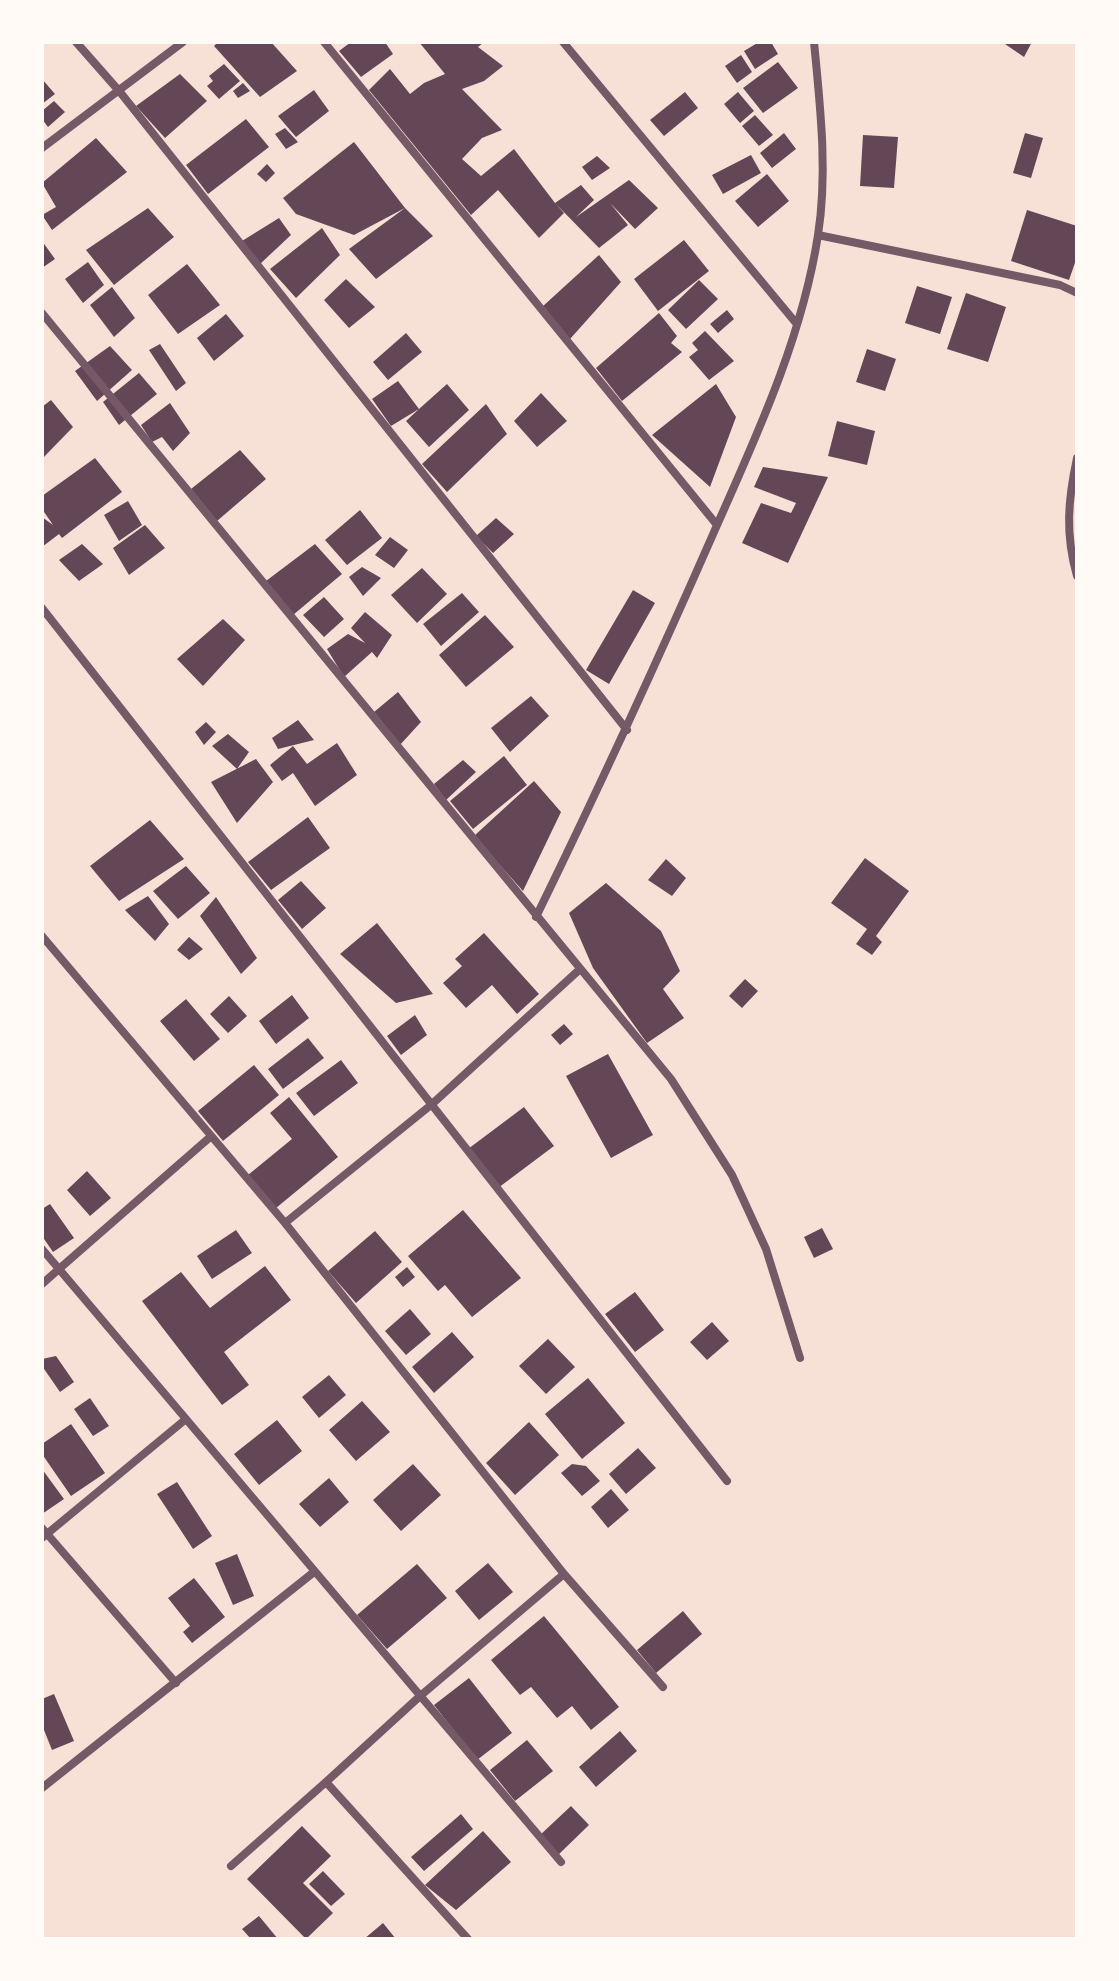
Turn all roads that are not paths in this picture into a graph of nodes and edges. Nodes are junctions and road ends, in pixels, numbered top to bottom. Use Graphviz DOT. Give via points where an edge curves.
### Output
graph roads {
  1 [pos="76,42"];
  2 [pos="183,42"];
  3 [pos="324,42"];
  4 [pos="563,42"];
  5 [pos="814,42"];
  6 [pos="120,92"];
  7 [pos="42,148"];
  8 [pos="818,235"];
  9 [pos="1077,293"];
  10 [pos="42,313"];
  11 [pos="796,323"];
  12 [pos="1077,458"];
  13 [pos="717,525"];
  14 [pos="1077,576"];
  15 [pos="42,608"];
  16 [pos="627,730"];
  17 [pos="536,917"];
  18 [pos="42,936"];
  19 [pos="579,970"];
  20 [pos="431,1105"];
  21 [pos="209,1138"];
  22 [pos="285,1223"];
  23 [pos="42,1249"];
  24 [pos="59,1269"];
  25 [pos="42,1284"];
  26 [pos="800,1358"];
  27 [pos="186,1419"];
  28 [pos="727,1481"];
  29 [pos="44,1533"];
  30 [pos="314,1572"];
  31 [pos="564,1574"];
  32 [pos="176,1683"];
  33 [pos="663,1687"];
  34 [pos="419,1697"];
  35 [pos="326,1782"];
  36 [pos="42,1788"];
  37 [pos="561,1862"];
  38 [pos="231,1866"];
  39 [pos="468,1939"];
  1 -- 6 [label="street"];
  2 -- 6 [label="street"];
  3 -- 13 [label="street"];
  4 -- 11 [label="street"];
  5 -- 8 [label="street" via="823,130"];
  6 -- 7 [label="street"];
  6 -- 16 [label="street"];
  8 -- 9 [label="street" via="1060,285"];
  8 -- 11 [label="street"];
  10 -- 17 [label="street"];
  11 -- 13 [label="street" via="761,429"];
  12 -- 14 [label="street" via="1067,506"];
  13 -- 16 [label="street"];
  15 -- 20 [label="street"];
  16 -- 17 [label="street"];
  17 -- 19 [label="street"];
  18 -- 21 [label="street"];
  19 -- 20 [label="street"];
  19 -- 26 [label="street" via="671,1079 732,1175 766,1249"];
  20 -- 22 [label="street"];
  20 -- 28 [label="street"];
  21 -- 22 [label="street"];
  21 -- 24 [label="street"];
  22 -- 31 [label="street"];
  23 -- 24 [label="street"];
  24 -- 25 [label="street"];
  24 -- 27 [label="street"];
  27 -- 29 [label="street"];
  27 -- 30 [label="street"];
  29 -- 32 [label="street"];
  30 -- 32 [label="street"];
  30 -- 34 [label="street"];
  31 -- 33 [label="street"];
  31 -- 34 [label="street"];
  32 -- 36 [label="street"];
  34 -- 35 [label="street"];
  34 -- 37 [label="street"];
  35 -- 38 [label="street"];
  35 -- 39 [label="street"];
}
